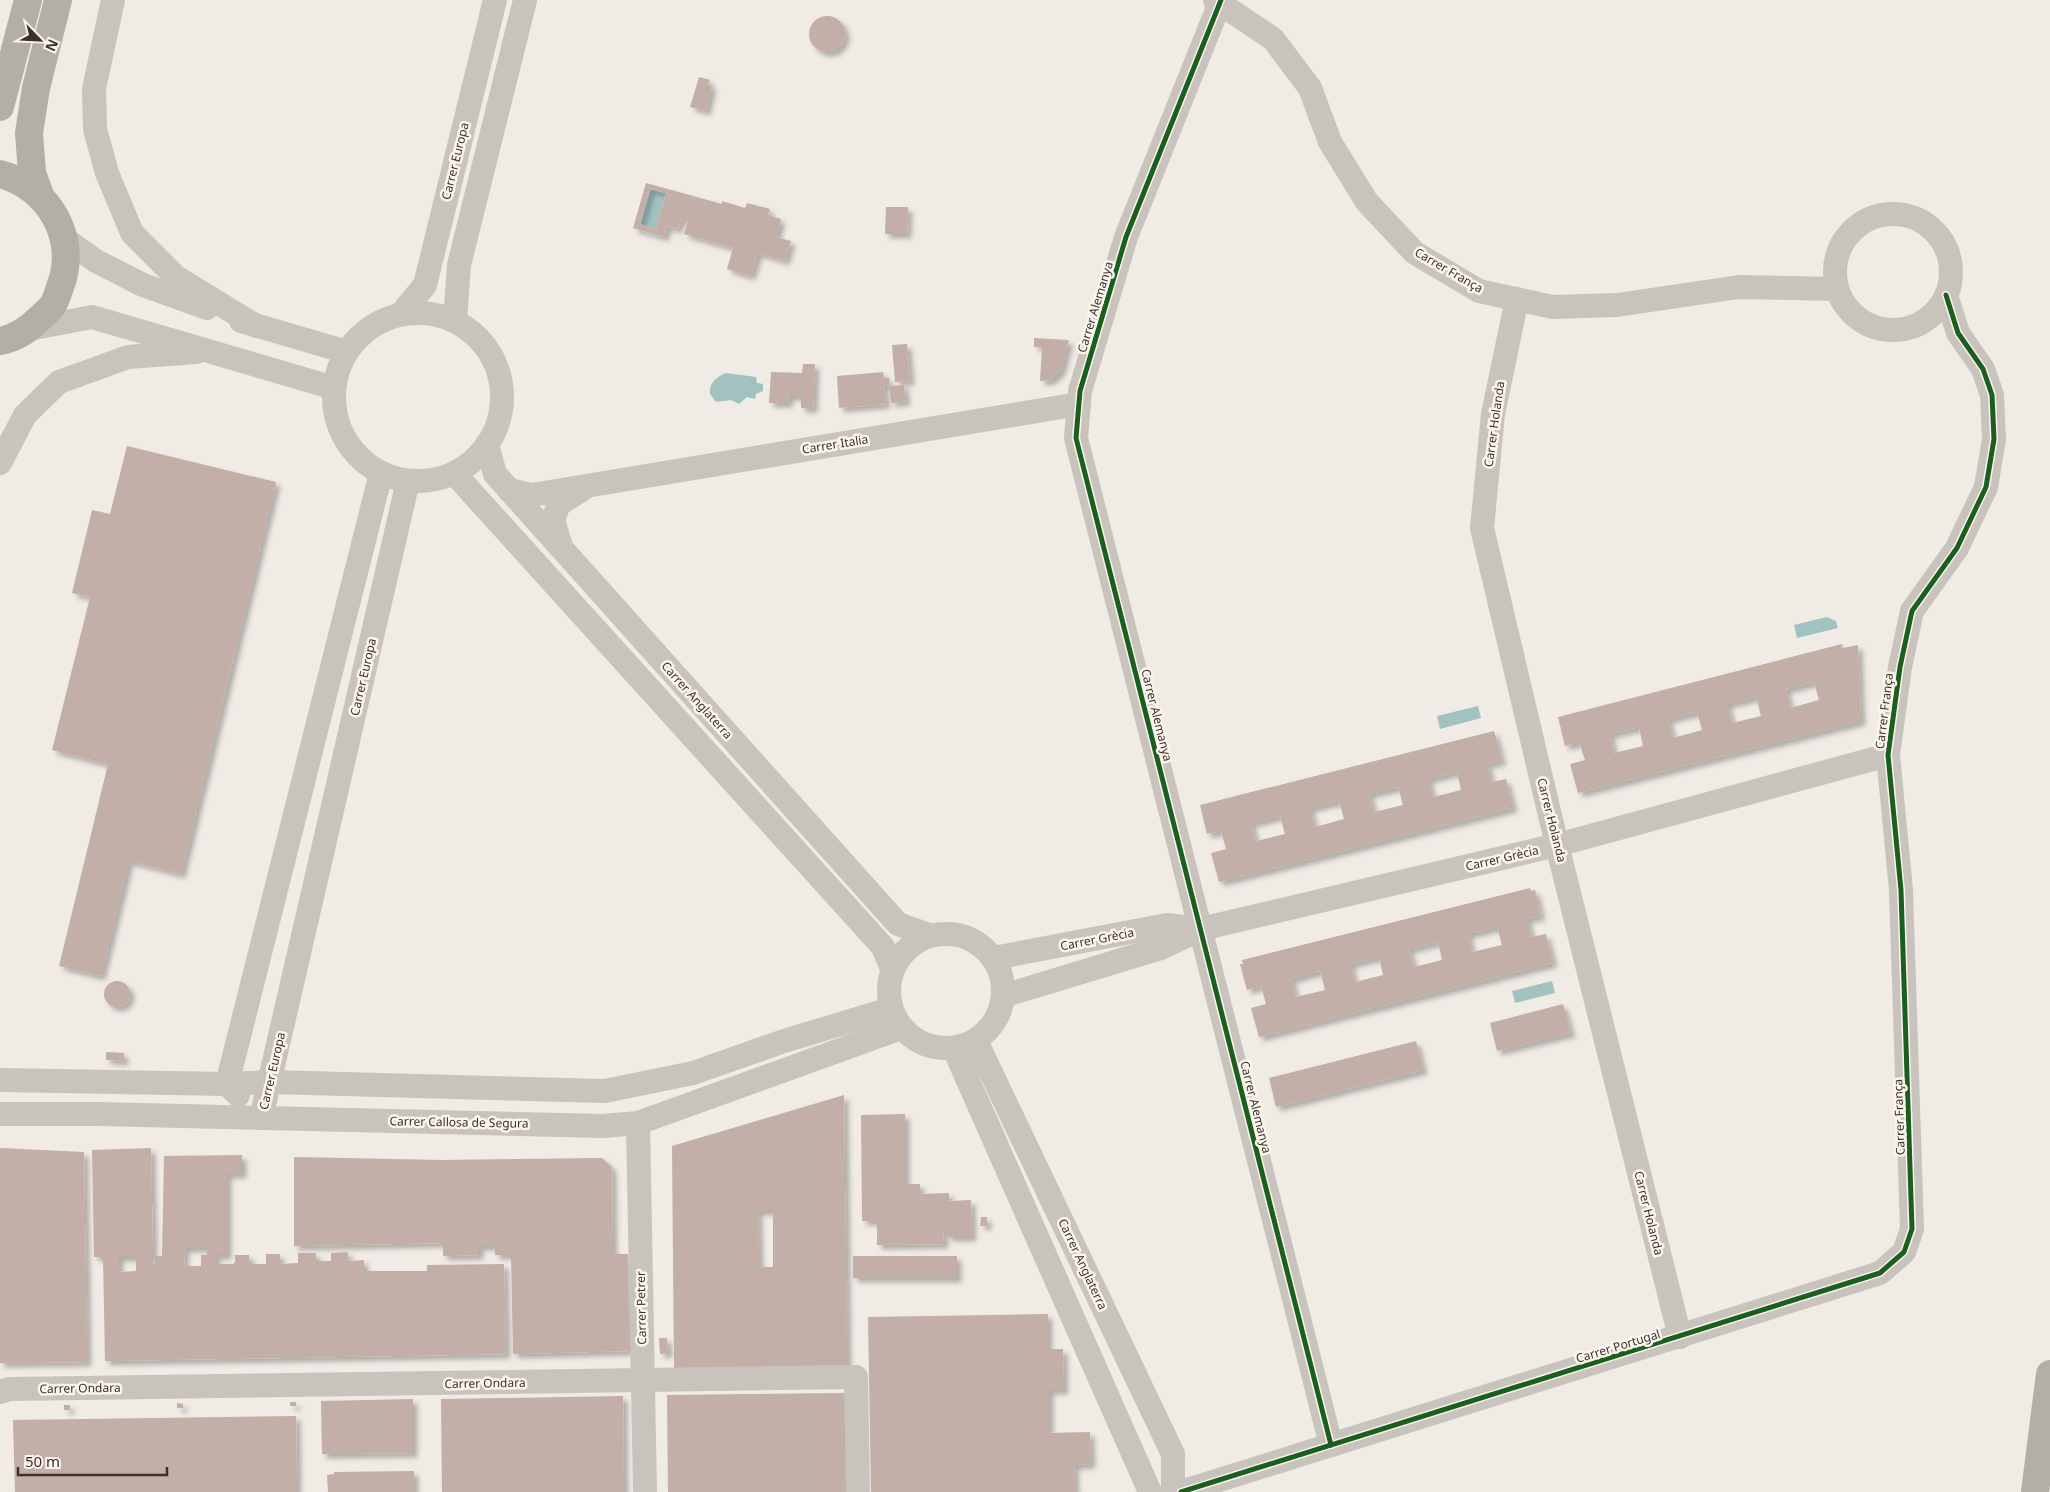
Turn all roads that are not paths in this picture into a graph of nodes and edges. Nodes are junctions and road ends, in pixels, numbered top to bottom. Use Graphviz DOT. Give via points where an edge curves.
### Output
graph roads {
  1 [pos="28,0"];
  2 [pos="58,0"];
  3 [pos="113,0"];
  4 [pos="495,0"];
  5 [pos="525,0"];
  6 [pos="1219,1"];
  7 [pos="0,107"];
  8 [pos="0,174"];
  9 [pos="40,195"];
  10 [pos="65,239"];
  11 [pos="1837,289"];
  12 [pos="1946,295"];
  13 [pos="1517,299"];
  14 [pos="401,314"];
  15 [pos="455,321"];
  16 [pos="1923,321"];
  17 [pos="256,326"];
  18 [pos="29,329"];
  19 [pos="1958,333"];
  20 [pos="1,342"];
  21 [pos="212,351"];
  22 [pos="347,352"];
  23 [pos="334,388"];
  24 [pos="1080,404"];
  25 [pos="487,444"];
  26 [pos="0,463"];
  27 [pos="381,473"];
  28 [pos="454,473"];
  29 [pos="408,481"];
  30 [pos="591,484"];
  31 [pos="509,490"];
  32 [pos="562,550"];
  33 [pos="1888,755"];
  34 [pos="1557,845"];
  35 [pos="1200,929"];
  36 [pos="929,935"];
  37 [pos="994,958"];
  38 [pos="892,969"];
  39 [pos="1004,996"];
  40 [pos="895,1018"];
  41 [pos="976,1040"];
  42 [pos="954,1049"];
  43 [pos="0,1080"];
  44 [pos="270,1082"];
  45 [pos="227,1084"];
  46 [pos="0,1114"];
  47 [pos="261,1118"];
  48 [pos="638,1123"];
  49 [pos="1904,1252"];
  50 [pos="1680,1337"];
  51 [pos="2050,1374"];
  52 [pos="643,1381"];
  53 [pos="0,1392"];
  54 [pos="1330,1446"];
  55 [pos="645,1492"];
  56 [pos="858,1492"];
  57 [pos="1150,1492"];
  58 [pos="1173,1492"];
  59 [pos="1181,1492"];
  60 [pos="2035,1492"];
  1 -- 7 [label="highway"];
  2 -- 9 [label="highway" via="36,88 29,133 32,172"];
  3 -- 17 [label="street" via="94,89 95,129 107,173 132,233 176,277"];
  4 -- 14 [label="street, Carrer Europa" via="425,284"];
  5 -- 15 [label="street" via="459,265"];
  6 -- 13 [label="street, Carrer França" via="1273,39 1310,88 1330,142 1367,202 1415,253 1479,290"];
  6 -- 24 [label="street, Carrer Alemanya" via="1126,237 1080,391"];
  8 -- 9 [label="highway" via="22,182"];
  9 -- 10 [label="highway" via="56,215"];
  10 -- 17 [label="street" via="96,261 143,285"];
  10 -- 18 [label="highway" via="66,273 53,305"];
  11 -- 12 [label="street" via="1835,270 1838,252 1847,236 1861,223 1878,216 1896,214 1922,222 1942,241 1950,268"];
  11 -- 13 [label="street, Carrer França" via="1739,287 1617,305 1553,307"];
  11 -- 16 [label="street" via="1857,318 1872,326 1889,330"];
  12 -- 16 [label="street"];
  12 -- 19 [label="street, Carrer França"];
  13 -- 34 [label="street, Carrer Holanda" via="1493,414 1482,528"];
  14 -- 15 [label="street" via="428,313"];
  14 -- 22 [label="street" via="374,325"];
  15 -- 25 [label="street" via="481,341 493,358 501,383 500,413"];
  16 -- 19 [label="street"];
  17 -- 22 [label="street"];
  18 -- 20 [label="highway"];
  18 -- 21 [label="street" via="92,317"];
  19 -- 33 [label="street, Carrer França" via="1983,369 1992,395 1994,439 1986,487 1957,548 1912,611 1900,666"];
  21 -- 23 [label="street"];
  21 -- 26 [label="street" via="128,357 59,382 25,415"];
  22 -- 23 [label="street"];
  23 -- 27 [label="street" via="337,421 346,441 356,454"];
  24 -- 30 [label="street, Carrer Italia"];
  24 -- 35 [label="street, Carrer Alemanya" via="1076,438"];
  25 -- 28 [label="street" via="468,465"];
  25 -- 31 [label="street, Carrer Anglaterra" via="494,474"];
  27 -- 29 [label="street"];
  27 -- 45 [label="street"];
  28 -- 29 [label="street"];
  28 -- 38 [label="street" via="883,947"];
  29 -- 44 [label="street, Carrer Europa"];
  30 -- 31 [label="street, Carrer Italia" via="532,495"];
  30 -- 32 [label="street, Carrer Italia" via="559,504 552,520"];
  31 -- 32 [label="street, Carrer Anglaterra"];
  32 -- 36 [label="street, Carrer Anglaterra" via="898,924"];
  33 -- 34 [label="street, Carrer Grècia"];
  33 -- 49 [label="street, Carrer França" via="1901,890 1912,1228"];
  34 -- 35 [label="street, Carrer Grècia"];
  34 -- 50 [label="street, Carrer Holanda"];
  35 -- 37 [label="street, Carrer Grècia" via="1167,925"];
  35 -- 39 [label="street, Carrer Grècia" via="1161,948"];
  35 -- 54 [label="street, Carrer Alemanya"];
  36 -- 37 [label="street" via="960,935 984,947"];
  36 -- 38 [label="street" via="908,948"];
  37 -- 39 [label="street" via="1001,973"];
  38 -- 40 [label="street" via="888,989"];
  39 -- 41 [label="street" via="999,1015 989,1030"];
  40 -- 42 [label="street" via="926,1046"];
  40 -- 44 [label="street" via="784,1041 693,1073 605,1091"];
  40 -- 48 [label="street, Carrer Callosa de Segura"];
  41 -- 42 [label="street"];
  41 -- 58 [label="street, Carrer Anglaterra" via="1173,1454"];
  42 -- 57 [label="street"];
  43 -- 45 [label="street"];
  44 -- 45 [label="street"];
  44 -- 47 [label="street, Carrer Europa"];
  45 -- 47 [label="street, Carrer Europa"];
  46 -- 47 [label="street, Carrer Callosa de Segura"];
  47 -- 48 [label="street, Carrer Callosa de Segura" via="603,1126"];
  48 -- 52 [label="street, Carrer Petrer"];
  49 -- 50 [label="street, Carrer Portugal" via="1880,1273"];
  50 -- 54 [label="street, Carrer Portugal"];
  51 -- 60 [label="highway"];
  52 -- 53 [label="street, Carrer Ondara" via="9,1389"];
  52 -- 55 [label="street, Carrer Petrer"];
  52 -- 56 [label="street, Carrer Ondara" via="856,1377"];
  54 -- 59 [label="street, Carrer Portugal"];
}
